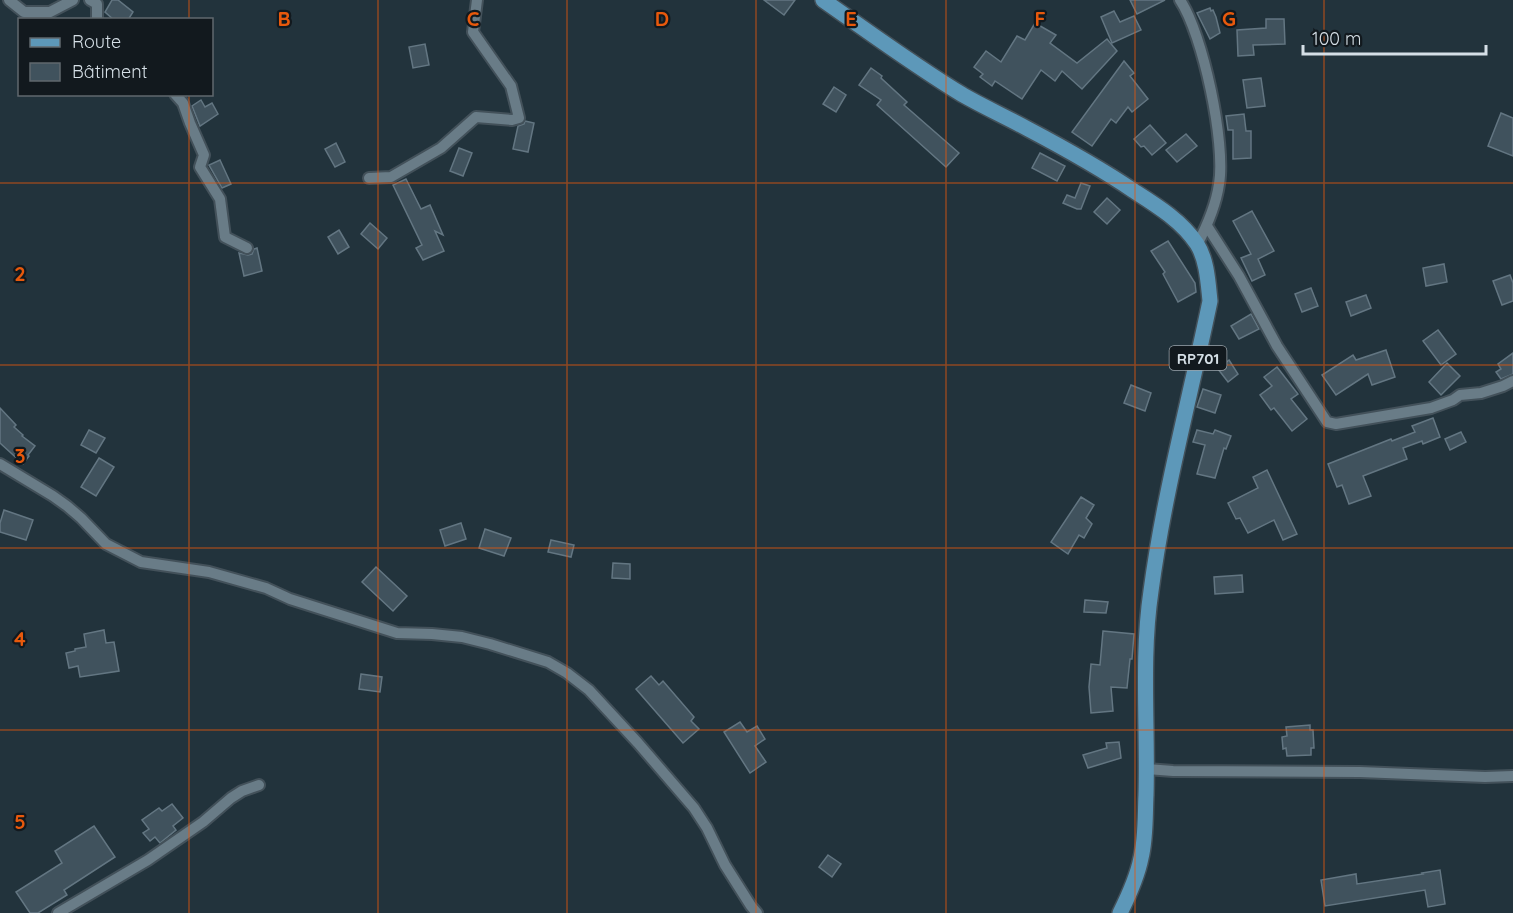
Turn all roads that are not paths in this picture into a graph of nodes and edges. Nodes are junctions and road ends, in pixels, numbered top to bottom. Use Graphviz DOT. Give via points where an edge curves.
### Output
graph roads {
  1 [pos="9,0"];
  2 [pos="73,0"];
  3 [pos="90,0"];
  4 [pos="477,0"];
  5 [pos="823,0"];
  6 [pos="1180,0"];
  7 [pos="97,18"];
  8 [pos="177,96"];
  9 [pos="369,178"];
  10 [pos="1207,226"];
  11 [pos="1197,244"];
  12 [pos="247,248"];
  13 [pos="1513,381"];
  14 [pos="0,464"];
  15 [pos="1147,770"];
  16 [pos="1513,776"];
  17 [pos="259,785"];
  18 [pos="58,913"];
  19 [pos="757,913"];
  20 [pos="1120,913"];
  1 -- 2 [label="street" via="24,12 50,12"];
  3 -- 7 [label="street" via="98,4"];
  4 -- 9 [label="street" via="473,33 511,86 519,118 476,117 441,148 391,177"];
  5 -- 11 [label="main road, RP701" via="963,95 1094,165 1156,206"];
  6 -- 10 [label="street" via="1209,85 1220,152 1220,183"];
  8 -- 12 [label="street" via="204,155 200,167 220,199 225,237"];
  10 -- 11 [label="street"];
  10 -- 13 [label="street" via="1277,346 1330,424 1431,408"];
  11 -- 15 [label="main road, RP701" via="1210,301 1167,492 1151,591 1147,629"];
  14 -- 19 [label="street" via="67,506 106,544 141,562 209,572 397,633 432,633 490,644 548,662 567,673 589,690 694,808"];
  15 -- 16 [label="street"];
  15 -- 20 [label="main road, RP701" via="1142,857"];
  17 -- 18 [label="street" via="231,798 148,860"];
}
